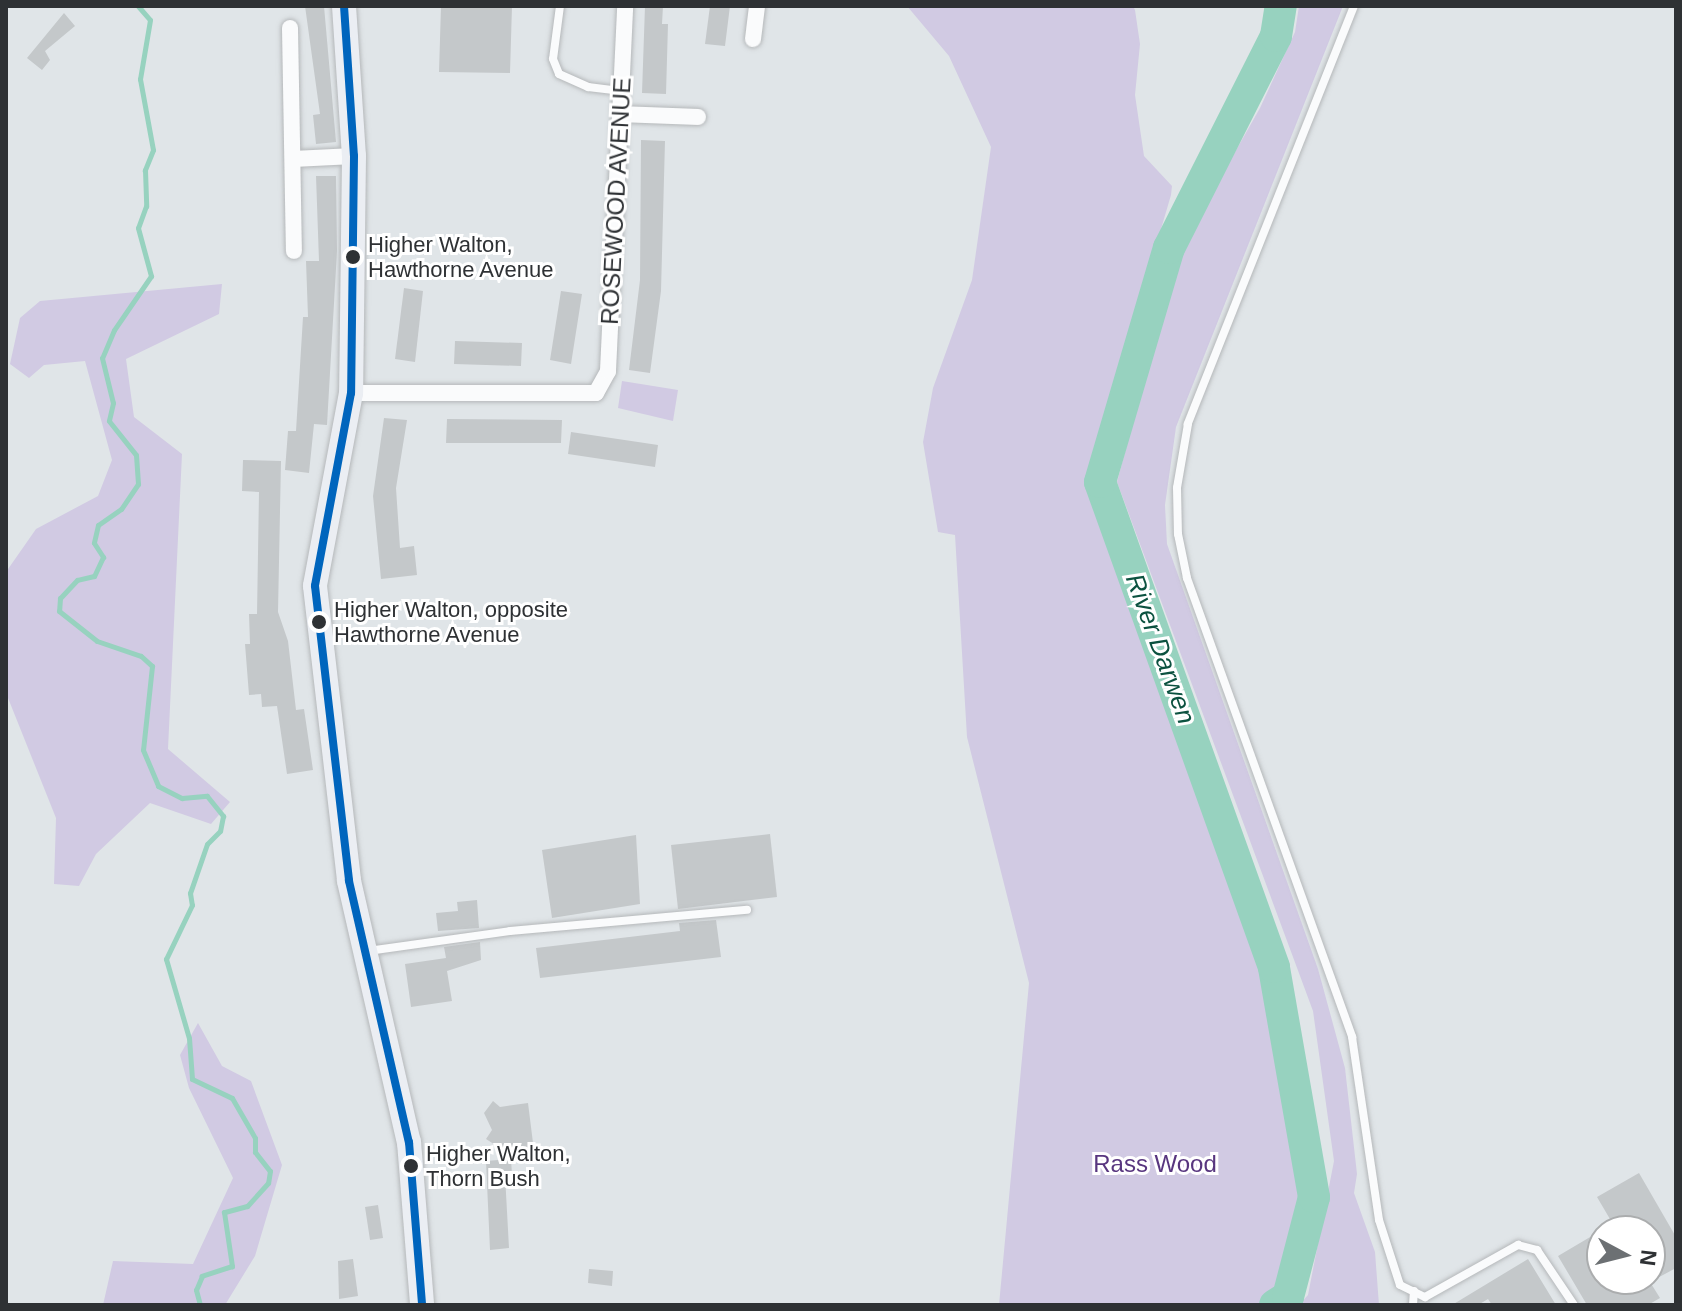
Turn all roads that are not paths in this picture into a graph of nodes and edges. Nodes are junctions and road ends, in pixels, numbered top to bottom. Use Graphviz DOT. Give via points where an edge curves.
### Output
graph roads {
  1 [pos="344,6"];
  2 [pos="560,6"];
  3 [pos="625,6"];
  4 [pos="757,6"];
  5 [pos="1354,6"];
  6 [pos="290,28"];
  7 [pos="753,39"];
  8 [pos="621,91"];
  9 [pos="620,114"];
  10 [pos="698,117"];
  11 [pos="354,156"];
  12 [pos="293,159"];
  13 [pos="294,251"];
  14 [pos="351,393"];
  15 [pos="747,910"];
  16 [pos="364,951"];
  17 [pos="1414,1291"];
  18 [pos="422,1305"];
  19 [pos="1413,1305"];
  20 [pos="1574,1305"];
  1 -- 11 [label="main road"];
  2 -- 8 [label="lane" via="553,59 559,74 588,87"];
  3 -- 8 [label="street, ROSEWOOD AVENUE"];
  4 -- 7 [label="street"];
  5 -- 17 [label="lane" via="1188,424 1177,488 1178,534 1187,578 1352,1037 1379,1220 1400,1285"];
  6 -- 12 [label="street"];
  8 -- 9 [label="street, ROSEWOOD AVENUE"];
  9 -- 10 [label="street"];
  9 -- 14 [label="street, ROSEWOOD AVENUE" via="608,371 596,393"];
  11 -- 12 [label="street"];
  11 -- 14 [label="main road"];
  12 -- 13 [label="street"];
  14 -- 16 [label="main road" via="315,586 335,792"];
  15 -- 16 [label="lane" via="510,931"];
  16 -- 18 [label="main road" via="409,1142"];
  17 -- 19 [label="lane"];
  17 -- 20 [label="lane" via="1425,1297 1518,1245 1537,1250"];
}
